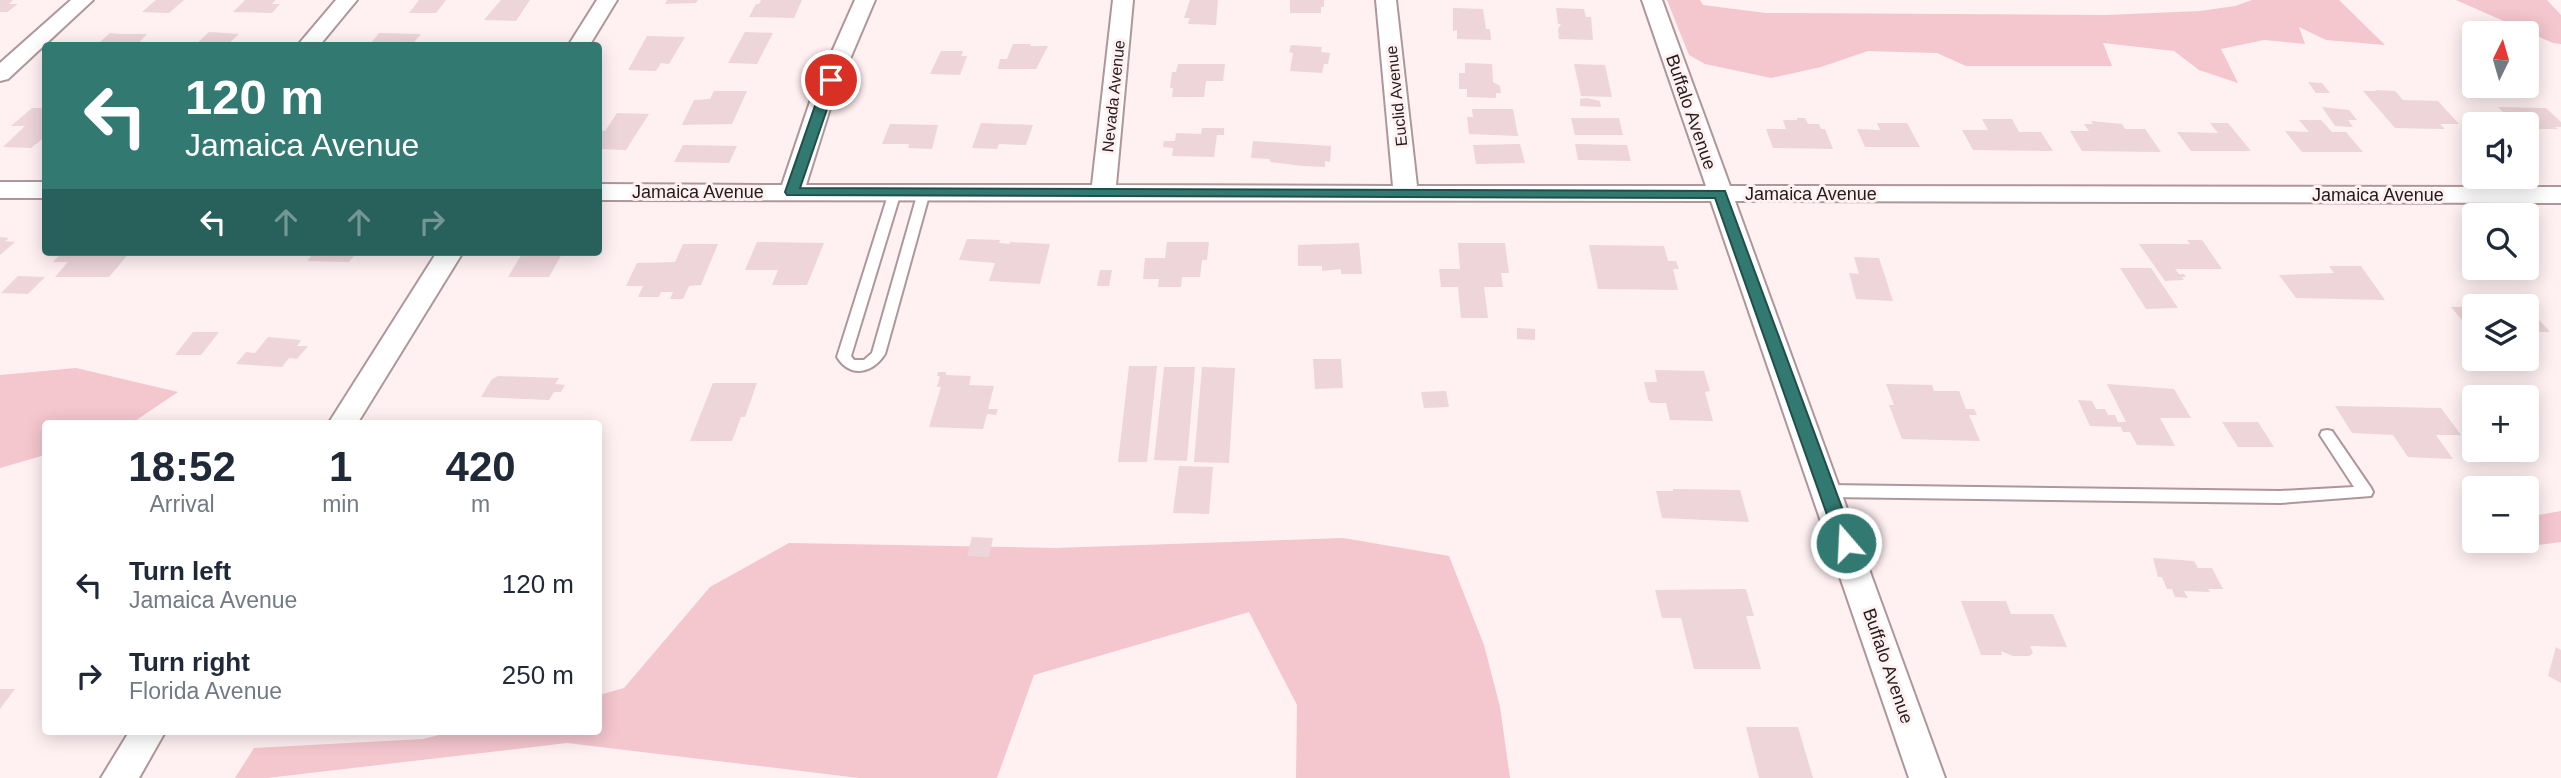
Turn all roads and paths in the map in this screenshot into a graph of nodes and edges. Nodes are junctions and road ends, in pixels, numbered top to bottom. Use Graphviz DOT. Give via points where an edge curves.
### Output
graph roads {
  1 [pos="83,0"];
  2 [pos="347,0"];
  3 [pos="607,0"];
  4 [pos="865,0"];
  5 [pos="1123,0"];
  6 [pos="1386,0"];
  7 [pos="1652,0"];
  8 [pos="310,42"];
  9 [pos="581,42"];
  10 [pos="0,74"];
  11 [pos="0,190"];
  12 [pos="42,190"];
  13 [pos="602,191"];
  14 [pos="792,192"];
  15 [pos="895,192"];
  16 [pos="924,192"];
  17 [pos="1103,192"];
  18 [pos="1406,193"];
  19 [pos="1720,194"];
  20 [pos="2561,195"];
  21 [pos="447,256"];
  22 [pos="345,420"];
  23 [pos="2327,435"];
  24 [pos="1828,491"];
  25 [pos="146,735"];
  26 [pos="119,778"];
  27 [pos="1927,778"];
  1 -- 10 [label="street"];
  2 -- 8 [label="street"];
  3 -- 9 [label="street"];
  4 -- 14 [label="street" via="822,99"];
  5 -- 17 [label="street, Nevada Avenue"];
  6 -- 18 [label="street, Euclid Avenue"];
  7 -- 19 [label="street, Buffalo Avenue"];
  11 -- 12 [label="street"];
  13 -- 14 [label="street, Jamaica Avenue"];
  14 -- 15 [label="street, Jamaica Avenue"];
  15 -- 16 [label="street, Jamaica Avenue"];
  15 -- 16 [label="lane" via="844,357 849,365 864,366 878,354"];
  16 -- 17 [label="street, Jamaica Avenue"];
  17 -- 18 [label="street, Jamaica Avenue"];
  18 -- 19 [label="street, Jamaica Avenue"];
  19 -- 20 [label="street, Jamaica Avenue"];
  19 -- 24 [label="street, Buffalo Avenue"];
  21 -- 22 [label="street"];
  23 -- 24 [label="lane" via="2366,492 2280,497"];
  24 -- 27 [label="street, Buffalo Avenue"];
  25 -- 26 [label="street"];
}
